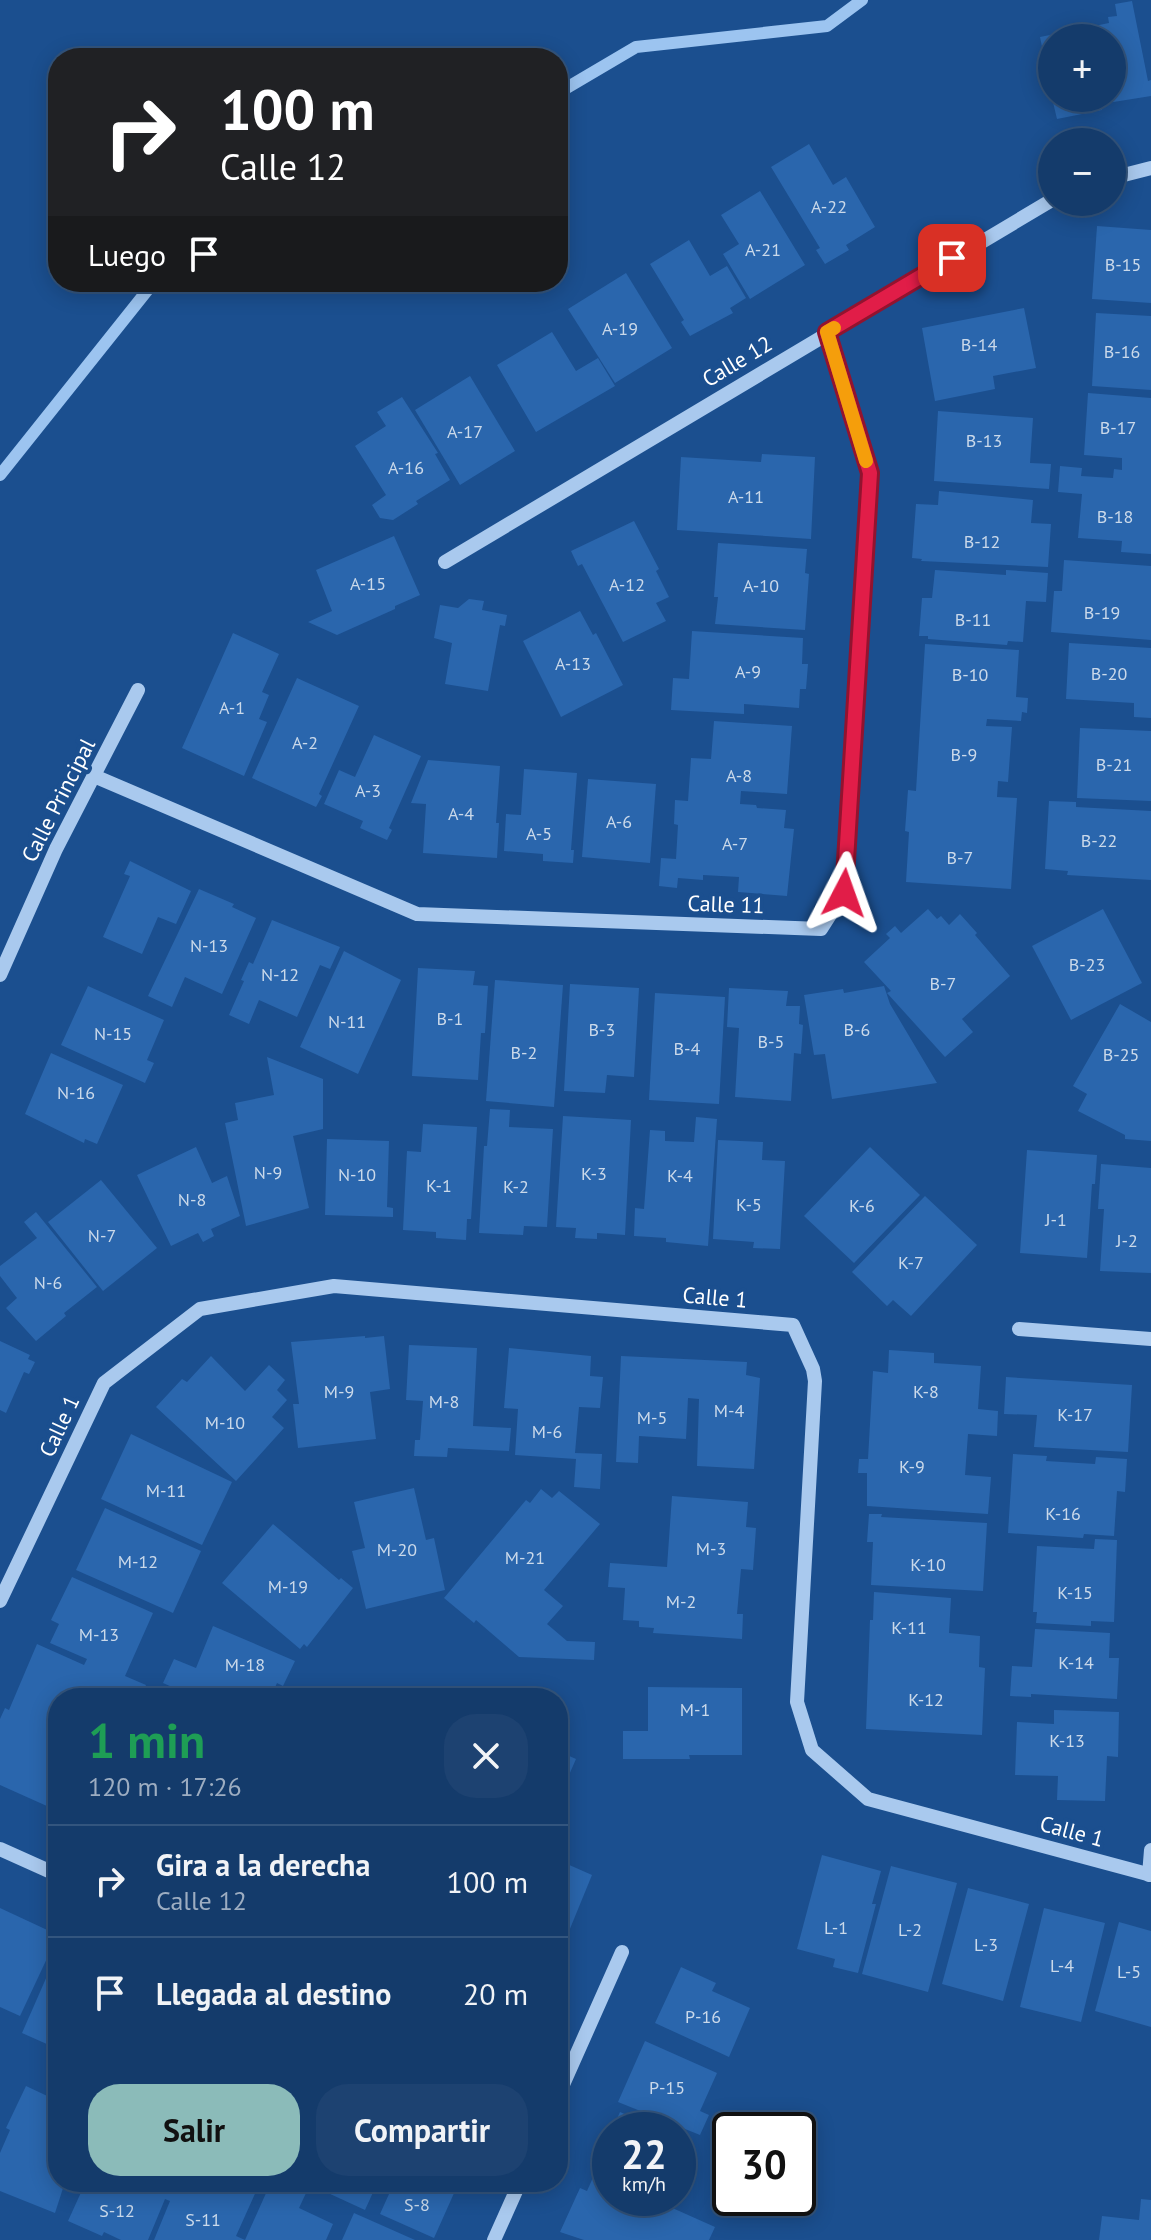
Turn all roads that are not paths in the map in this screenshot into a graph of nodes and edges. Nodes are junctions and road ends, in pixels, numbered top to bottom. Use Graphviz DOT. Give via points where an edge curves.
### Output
graph roads {
  1 [pos="1151,168"];
  2 [pos="1126,174"];
  3 [pos="1038,208"];
  4 [pos="827,332"];
  5 [pos="445,562"];
  6 [pos="138,690"];
  7 [pos="94,776"];
  8 [pos="0,975"];
  9 [pos="1019,1329"];
  10 [pos="1151,1339"];
  11 [pos="0,1601"];
  12 [pos="0,1849"];
  13 [pos="1151,1850"];
  14 [pos="48,1871"];
  15 [pos="1150,1875"];
  16 [pos="622,1952"];
  17 [pos="568,2074"];
  18 [pos="516,2192"];
  19 [pos="494,2240"];
  1 -- 2 [label="street"];
  3 -- 4 [label="street, Calle 12"];
  4 -- 5 [label="street, Calle 12"];
  4 -- 7 [label="street, Calle 11" via="870,473 844,893 821,929 417,914"];
  6 -- 7 [label="street, Calle Principal"];
  7 -- 8 [label="street, Calle Principal"];
  9 -- 10 [label="street"];
  11 -- 15 [label="street, Calle 1" via="104,1383 200,1309 334,1286 793,1325 815,1381 797,1702 812,1750 868,1799"];
  12 -- 14 [label="street"];
  13 -- 15 [label="street"];
  16 -- 17 [label="street"];
  18 -- 19 [label="street"];
}
